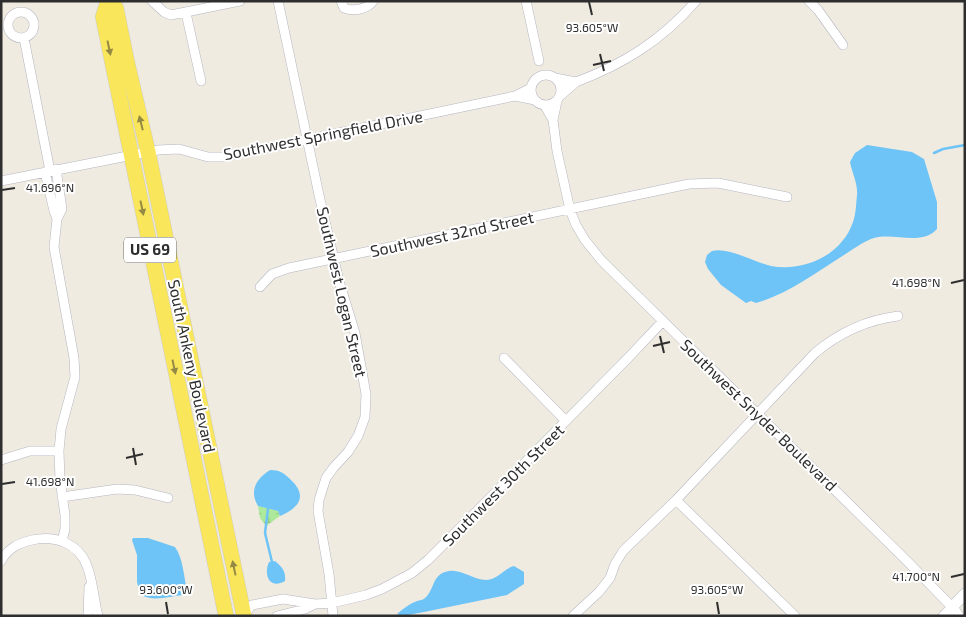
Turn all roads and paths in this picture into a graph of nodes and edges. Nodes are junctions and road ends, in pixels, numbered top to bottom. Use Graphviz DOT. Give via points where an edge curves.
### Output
graph roads {
  1 [pos="109,1"];
  2 [pos="152,1"];
  3 [pos="240,1"];
  4 [pos="278,1"];
  5 [pos="341,1"];
  6 [pos="373,1"];
  7 [pos="526,1"];
  8 [pos="696,1"];
  9 [pos="809,1"];
  10 [pos="186,13"];
  11 [pos="24,38"];
  12 [pos="843,45"];
  13 [pos="540,61"];
  14 [pos="538,76"];
  15 [pos="552,76"];
  16 [pos="201,81"];
  17 [pos="576,82"];
  18 [pos="531,88"];
  19 [pos="515,96"];
  20 [pos="558,98"];
  21 [pos="535,100"];
  22 [pos="545,106"];
  23 [pos="553,120"];
  24 [pos="308,139"];
  25 [pos="148,152"];
  26 [pos="131,155"];
  27 [pos="50,171"];
  28 [pos="1,181"];
  29 [pos="786,197"];
  30 [pos="570,210"];
  31 [pos="334,258"];
  32 [pos="260,286"];
  33 [pos="898,316"];
  34 [pos="663,321"];
  35 [pos="504,358"];
  36 [pos="757,413"];
  37 [pos="566,421"];
  38 [pos="59,451"];
  39 [pos="1,460"];
  40 [pos="62,497"];
  41 [pos="168,498"];
  42 [pos="676,500"];
  43 [pos="62,541"];
  44 [pos="1,561"];
  45 [pos="90,580"];
  46 [pos="965,594"];
  47 [pos="332,603"];
  48 [pos="315,604"];
  49 [pos="955,612"];
  50 [pos="88,616"];
  51 [pos="98,616"];
  52 [pos="226,616"];
  53 [pos="244,616"];
  54 [pos="277,616"];
  55 [pos="333,616"];
  56 [pos="573,616"];
  57 [pos="795,616"];
  58 [pos="943,616"];
  25 -- 1 [label="main road, South Ankeny Boulevard / US 69, one-way" via="116,8"];
  1 -- 26 [label="main road, South Ankeny Boulevard / US 69, one-way" via="103,17"];
  2 -- 10 [label="street" via="164,12"];
  3 -- 10 [label="street"];
  4 -- 24 [label="street, Southwest Logan Street"];
  5 -- 6 [label="street" via="344,8 352,10 368,6"];
  7 -- 13 [label="street"];
  8 -- 17 [label="street" via="654,42 632,57"];
  9 -- 12 [label="street"];
  10 -- 16 [label="street"];
  11 -- 27 [label="street"];
  13 -- 14 [label="street"];
  13 -- 15 [label="street"];
  14 -- 15 [label="street"];
  14 -- 18 [label="street"];
  15 -- 17 [label="street"];
  15 -- 20 [label="street" via="561,86"];
  17 -- 20 [label="street"];
  18 -- 19 [label="street"];
  18 -- 21 [label="street"];
  19 -- 21 [label="street"];
  19 -- 24 [label="street, Southwest Springfield Drive"];
  20 -- 22 [label="street"];
  20 -- 23 [label="street, Southwest Snyder Boulevard"];
  21 -- 22 [label="street"];
  22 -- 23 [label="street, Southwest Snyder Boulevard"];
  23 -- 30 [label="street, Southwest Snyder Boulevard"];
  24 -- 25 [label="street, Southwest Springfield Drive" via="223,157 208,157 179,149"];
  24 -- 31 [label="street, Southwest Logan Street"];
  25 -- 26 [label="street, Southwest Springfield Drive"];
  53 -- 25 [label="main road, South Ankeny Boulevard / US 69, one-way"];
  26 -- 27 [label="street, Southwest Springfield Drive"];
  26 -- 52 [label="main road, South Ankeny Boulevard / US 69, one-way"];
  27 -- 28 [label="street, Southwest Springfield Drive"];
  27 -- 38 [label="street" via="62,203 54,247 75,378 61,429"];
  29 -- 30 [label="street, Southwest 32nd Street" via="703,183"];
  30 -- 31 [label="street, Southwest 32nd Street"];
  30 -- 34 [label="street, Southwest Snyder Boulevard" via="592,249"];
  31 -- 32 [label="street, Southwest 32nd Street" via="277,272"];
  31 -- 47 [label="street, Southwest Logan Street" via="355,333 366,394 365,417 358,436 326,478 319,500"];
  33 -- 36 [label="street" via="869,322 830,340"];
  34 -- 36 [label="street, Southwest Snyder Boulevard"];
  34 -- 37 [label="street, Southwest 30th Street"];
  35 -- 37 [label="street"];
  36 -- 42 [label="street"];
  36 -- 49 [label="street, Southwest Snyder Boulevard" via="907,560"];
  37 -- 47 [label="street, Southwest 30th Street" via="419,567 382,589"];
  38 -- 39 [label="street" via="30,451"];
  38 -- 40 [label="street"];
  40 -- 41 [label="street" via="117,488"];
  40 -- 43 [label="street" via="65,529"];
  42 -- 56 [label="street" via="623,551 610,578"];
  42 -- 57 [label="street"];
  43 -- 44 [label="street" via="45,538 22,542 6,552"];
  43 -- 45 [label="street" via="81,555"];
  45 -- 50 [label="street"];
  45 -- 51 [label="street"];
  46 -- 49 [label="street"];
  47 -- 48 [label="street, Southwest 30th Street"];
  47 -- 55 [label="street, Southwest Logan Street"];
  48 -- 53 [label="street, Southwest 30th Street" via="283,599 252,605"];
  48 -- 54 [label="street, Southwest 30th Street"];
  49 -- 58 [label="street"];
}
